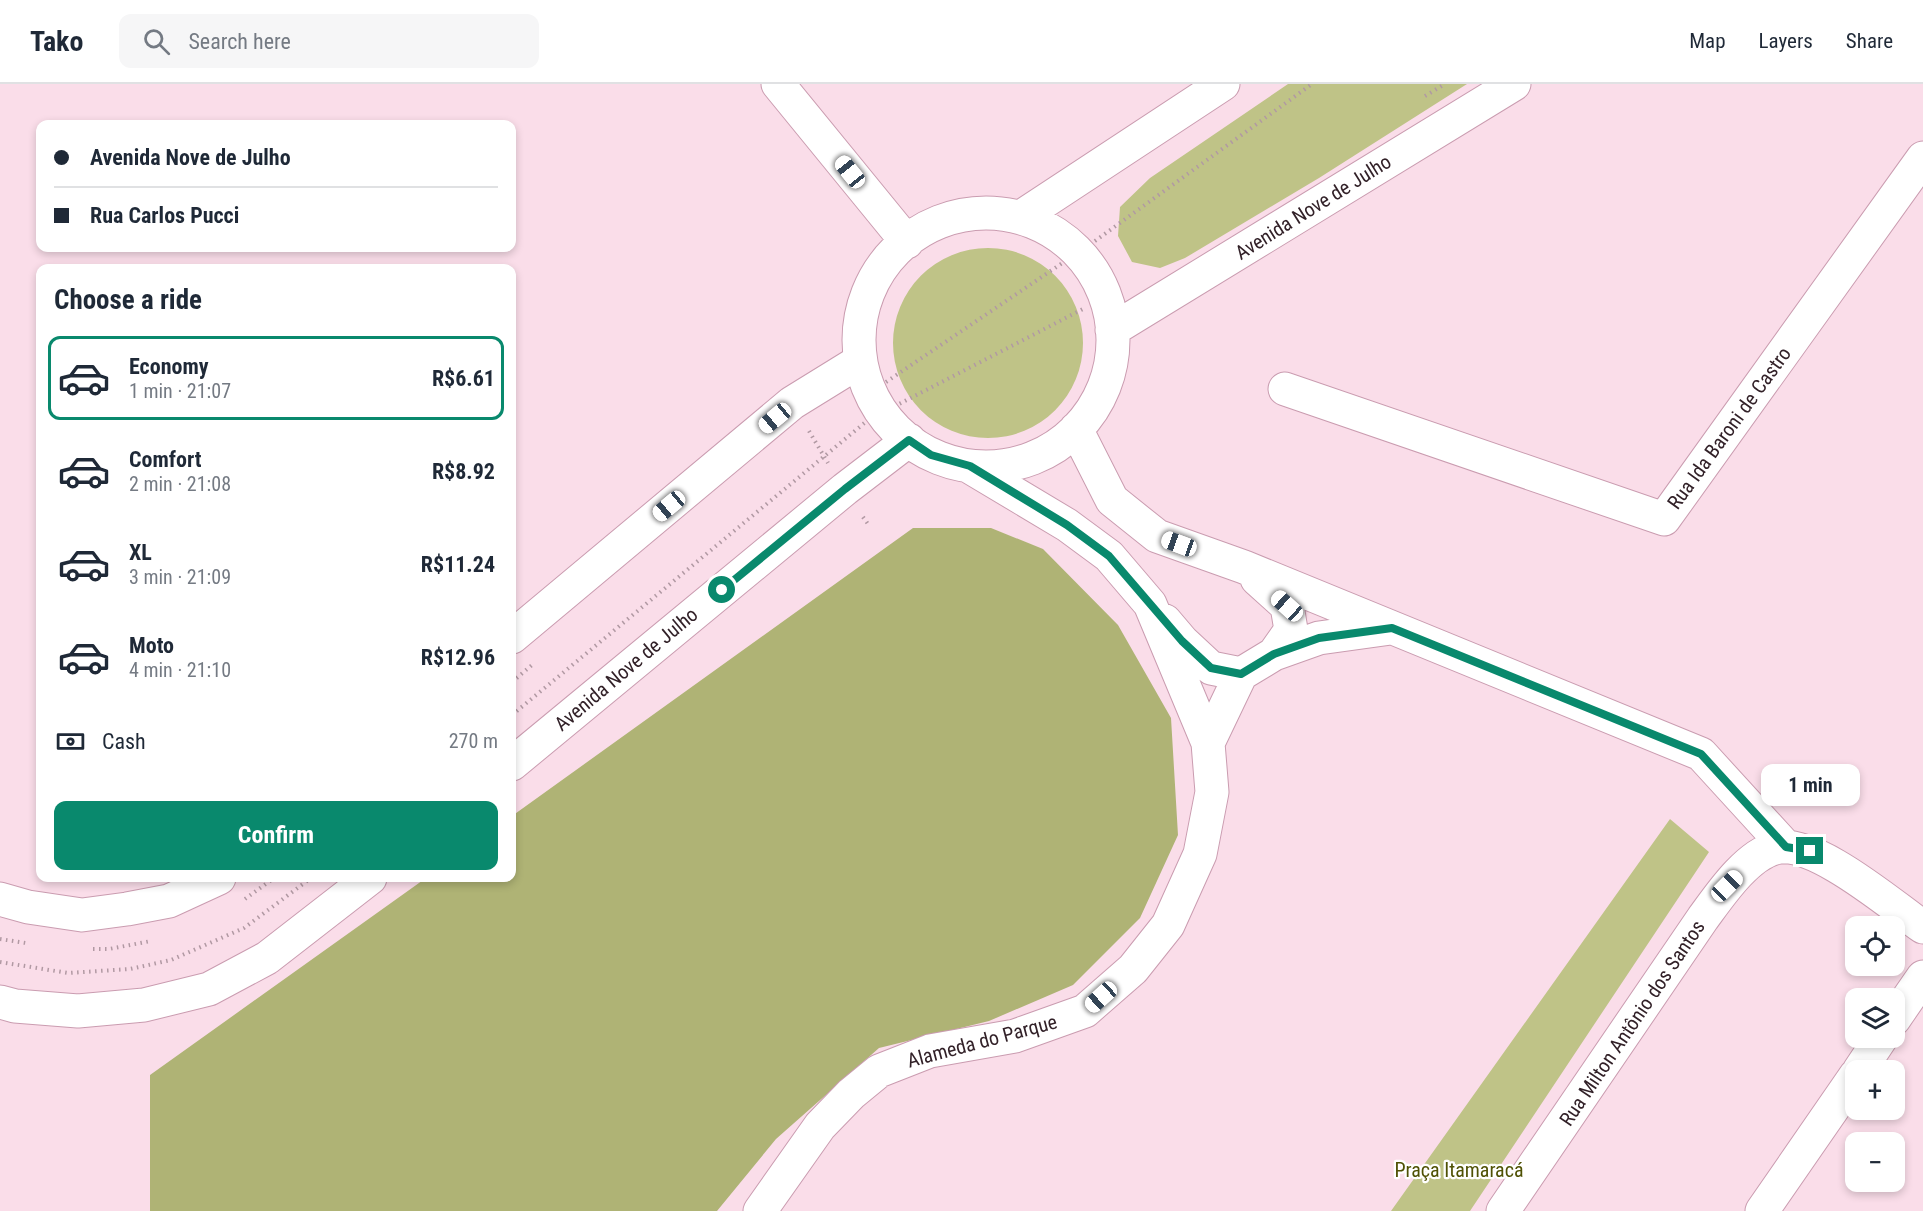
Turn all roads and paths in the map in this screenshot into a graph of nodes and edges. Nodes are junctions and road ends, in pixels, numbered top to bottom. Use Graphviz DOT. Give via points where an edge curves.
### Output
graph roads {
  1 [pos="778,84"];
  2 [pos="1223,84"];
  3 [pos="1312,84"];
  4 [pos="1514,84"];
  5 [pos="1923,158"];
  6 [pos="1021,217"];
  7 [pos="907,242"];
  8 [pos="1077,253"];
  9 [pos="1079,312"];
  10 [pos="1112,330"];
  11 [pos="860,361"];
  12 [pos="1285,389"];
  13 [pos="877,402"];
  14 [pos="792,403"];
  15 [pos="819,427"];
  16 [pos="1076,429"];
  17 [pos="810,432"];
  18 [pos="801,440"];
  19 [pos="909,440"];
  20 [pos="824,456"];
  21 [pos="970,466"];
  22 [pos="845,489"];
  23 [pos="868,524"];
  24 [pos="1244,567"];
  25 [pos="1150,604"];
  26 [pos="1392,628"];
  27 [pos="516,634"];
  28 [pos="1274,654"];
  29 [pos="539,660"];
  30 [pos="1241,674"];
  31 [pos="516,679"];
  32 [pos="516,712"];
  33 [pos="1208,742"];
  34 [pos="516,761"];
  35 [pos="1781,848"];
  36 [pos="210,882"];
  37 [pos="306,882"];
  38 [pos="365,882"];
  39 [pos="0,899"];
  40 [pos="1923,927"];
  41 [pos="0,962"];
  42 [pos="1923,977"];
  43 [pos="0,1002"];
  44 [pos="1905,1003"];
  45 [pos="1845,1092"];
  46 [pos="760,1211"];
  47 [pos="1503,1211"];
  48 [pos="1762,1211"];
  1 -- 7 [label="street"];
  2 -- 6 [label="street"];
  3 -- 8 [label="path"];
  4 -- 10 [label="street, Avenida Nove de Julho"];
  5 -- 12 [label="street, Rua Ida Baroni de Castro" via="1664,519"];
  6 -- 7 [label="street" via="978,213 935,223"];
  6 -- 8 [label="street" via="1056,234"];
  7 -- 11 [label="street" via="873,282 860,321"];
  8 -- 10 [label="street" via="1091,267 1110,306"];
  8 -- 13 [label="path"];
  9 -- 13 [label="path"];
  10 -- 16 [label="street" via="1114,349 1104,391"];
  11 -- 13 [label="street"];
  11 -- 14 [label="street"];
  13 -- 19 [label="street" via="898,432"];
  13 -- 20 [label="path" via="868,420"];
  14 -- 17 [label="path"];
  14 -- 27 [label="street"];
  15 -- 17 [label="path"];
  16 -- 21 [label="street" via="1050,451 1011,465"];
  16 -- 24 [label="street" via="1112,500 1157,536"];
  17 -- 18 [label="path"];
  17 -- 20 [label="path"];
  19 -- 21 [label="street" via="931,455"];
  19 -- 22 [label="street, Avenida Nove de Julho"];
  20 -- 22 [label="path"];
  20 -- 32 [label="path"];
  21 -- 25 [label="street, Alameda do Parque" via="1067,525 1109,556"];
  22 -- 23 [label="path"];
  22 -- 34 [label="street, Avenida Nove de Julho"];
  24 -- 26 [label="street"];
  24 -- 28 [label="street" via="1287,606 1291,630"];
  25 -- 30 [label="street" via="1211,668"];
  25 -- 33 [label="street, Alameda do Parque"];
  26 -- 28 [label="street" via="1319,638"];
  26 -- 35 [label="street" via="1701,754"];
  28 -- 30 [label="street"];
  29 -- 31 [label="path"];
  30 -- 33 [label="street"];
  33 -- 46 [label="street, Alameda do Parque" via="1212,792 1200,855 1168,925 1132,969 1085,1011 1015,1036 930,1051 879,1071 820,1126"];
  35 -- 40 [label="street" via="1810,851 1833,863"];
  35 -- 47 [label="street, Rua Milton Antônio dos Santos" via="1762,855 1727,886"];
  36 -- 39 [label="street" via="169,901 82,915 28,908"];
  37 -- 41 [label="path" via="244,928 171,960 130,969 68,973"];
  38 -- 43 [label="street" via="267,958 209,989 144,1005 78,1011"];
  42 -- 44 [label="street"];
  45 -- 48 [label="street"];
}
